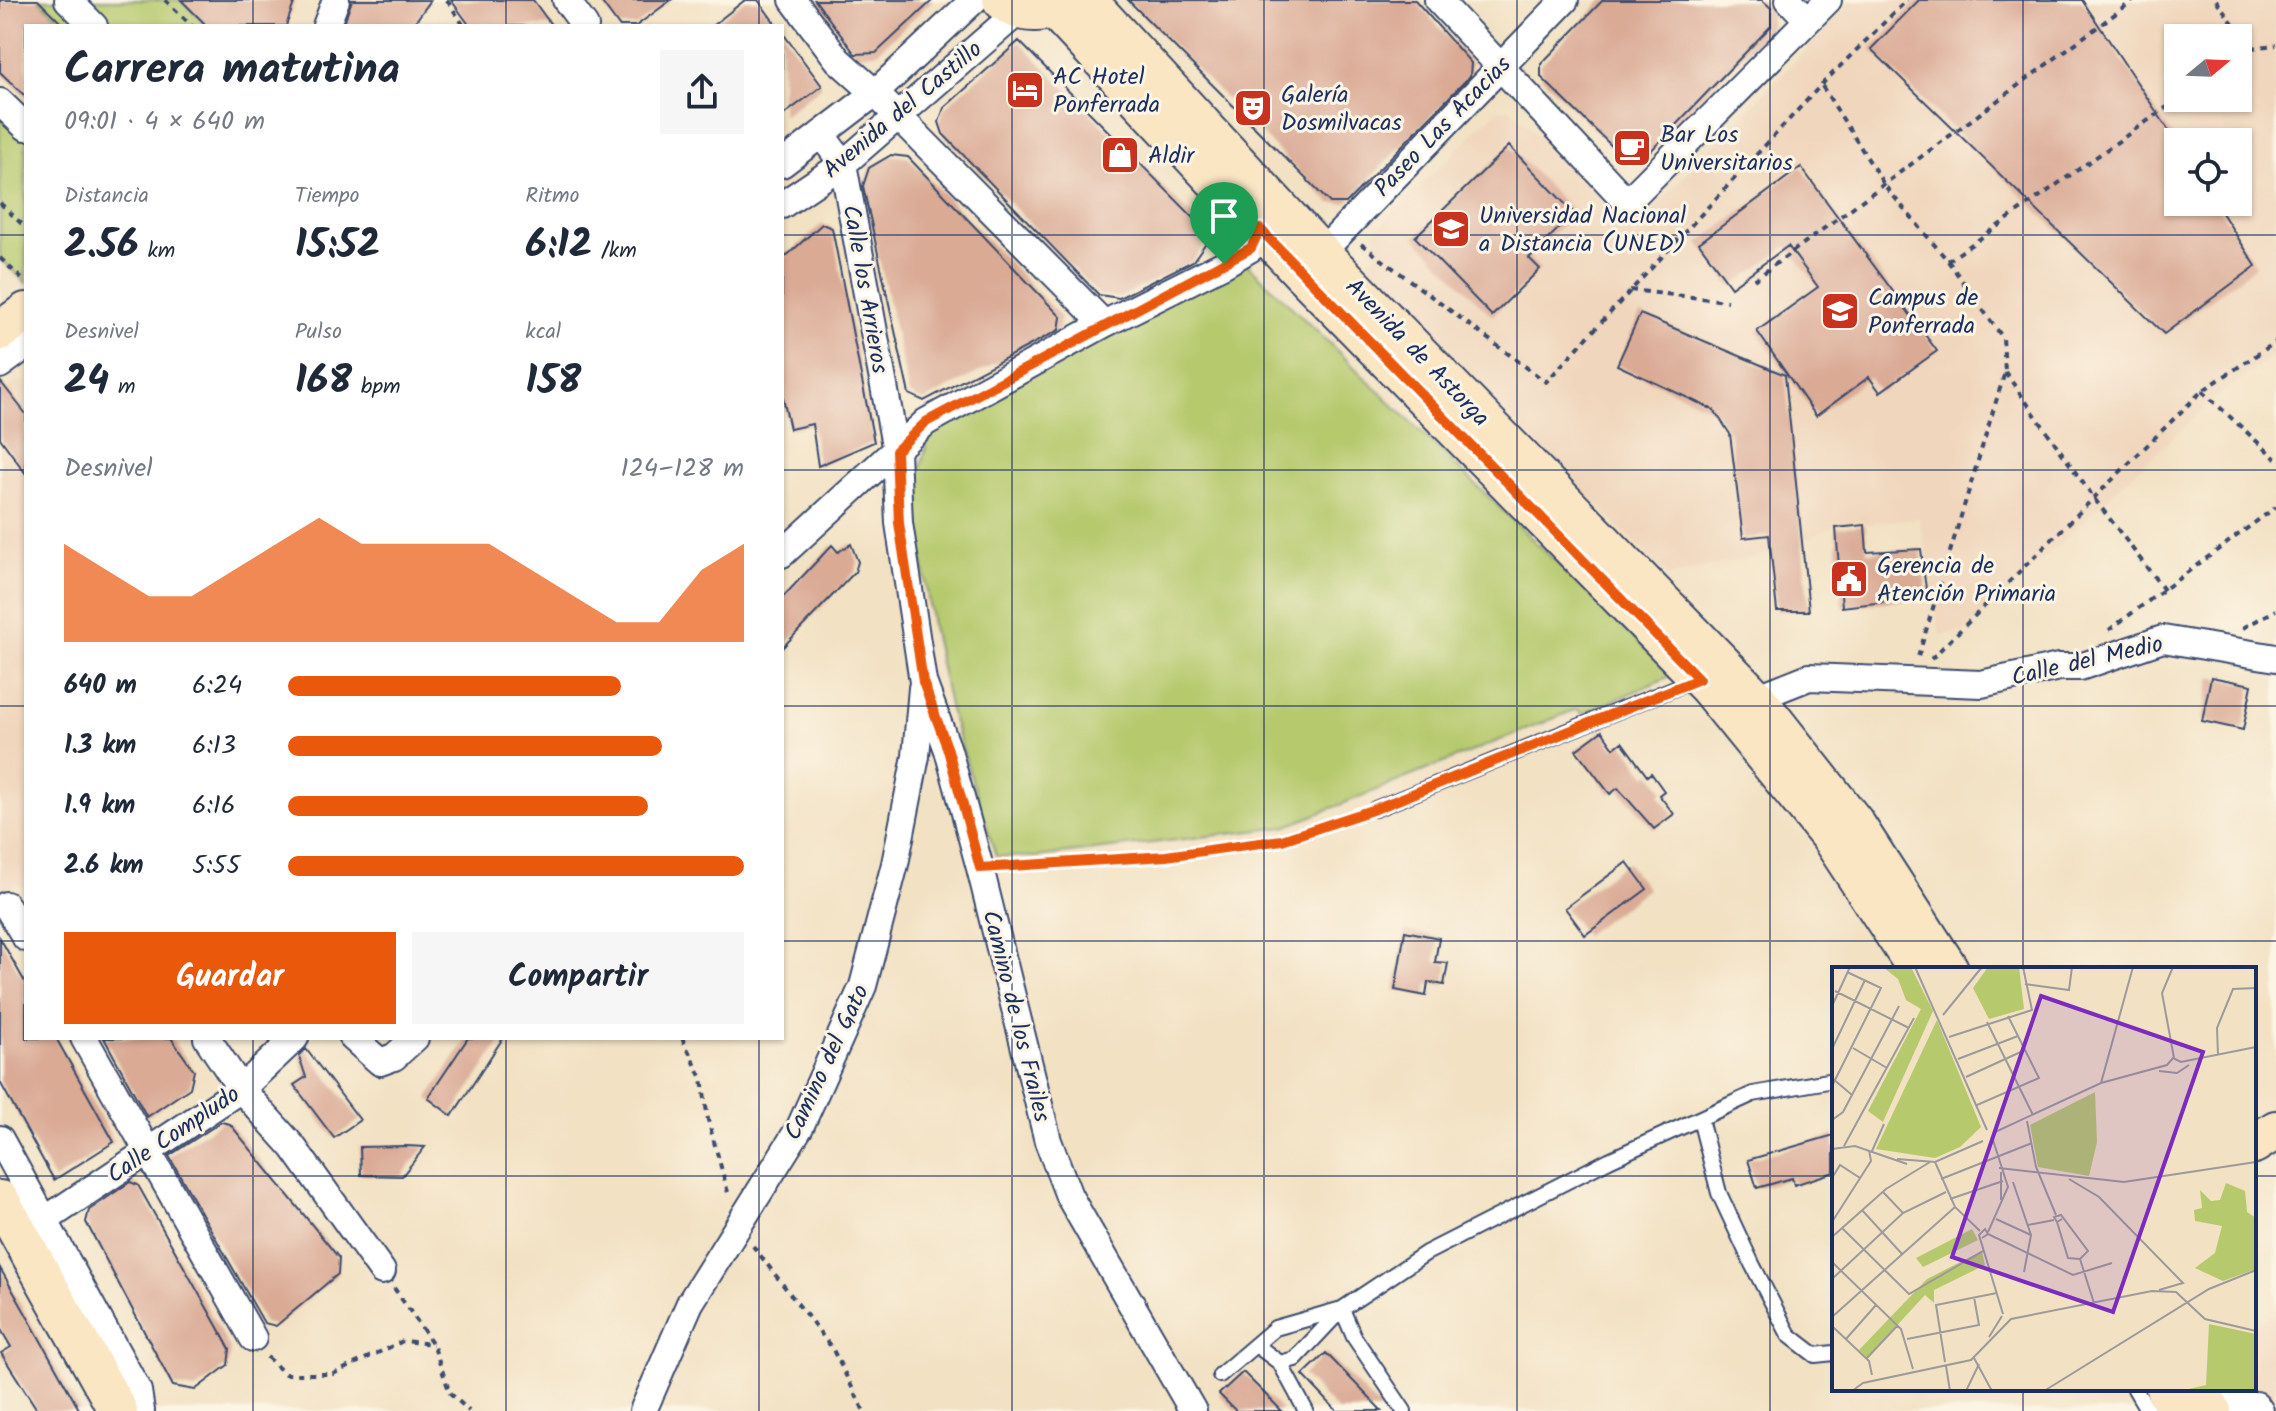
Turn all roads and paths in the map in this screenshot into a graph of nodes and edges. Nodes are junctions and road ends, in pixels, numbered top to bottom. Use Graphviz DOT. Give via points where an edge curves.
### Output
graph roads {
  1 [pos="68,0"];
  2 [pos="165,0"];
  3 [pos="336,0"];
  4 [pos="447,0"];
  5 [pos="566,0"];
  6 [pos="793,0"];
  7 [pos="974,0"];
  8 [pos="1438,0"];
  9 [pos="1565,0"];
  10 [pos="1789,0"];
  11 [pos="1828,0"];
  12 [pos="1907,0"];
  13 [pos="2134,0"];
  14 [pos="2216,0"];
  15 [pos="1046,4"];
  16 [pos="1808,20"];
  17 [pos="92,24"];
  18 [pos="190,24"];
  19 [pos="327,24"];
  20 [pos="463,24"];
  21 [pos="584,24"];
  22 [pos="2234,24"];
  23 [pos="2276,45"];
  24 [pos="2252,48"];
  25 [pos="1498,67"];
  26 [pos="1821,85"];
  27 [pos="875,93"];
  28 [pos="0,102"];
  29 [pos="2164,109"];
  30 [pos="899,117"];
  31 [pos="24,125"];
  32 [pos="821,134"];
  33 [pos="784,162"];
  34 [pos="843,164"];
  35 [pos="1885,186"];
  36 [pos="0,203"];
  37 [pos="784,204"];
  38 [pos="24,226"];
  39 [pos="1260,229"];
  40 [pos="1332,242"];
  41 [pos="0,258"];
  42 [pos="1948,261"];
  43 [pos="1754,280"];
  44 [pos="24,281"];
  45 [pos="1630,290"];
  46 [pos="1727,301"];
  47 [pos="24,313"];
  48 [pos="1104,324"];
  49 [pos="0,331"];
  50 [pos="2276,342"];
  51 [pos="24,347"];
  52 [pos="0,365"];
  53 [pos="2005,372"];
  54 [pos="2202,391"];
  55 [pos="896,451"];
  56 [pos="2276,459"];
  57 [pos="2093,497"];
  58 [pos="2276,507"];
  59 [pos="784,552"];
  60 [pos="2164,590"];
  61 [pos="2106,633"];
  62 [pos="2276,658"];
  63 [pos="1911,678"];
  64 [pos="1699,679"];
  65 [pos="923,682"];
  66 [pos="1745,707"];
  67 [pos="1375,809"];
  68 [pos="980,868"];
  69 [pos="6,905"];
  70 [pos="24,935"];
  71 [pos="1916,967"];
  72 [pos="1948,967"];
  73 [pos="85,1040"];
  74 [pos="208,1040"];
  75 [pos="293,1040"];
  76 [pos="355,1040"];
  77 [pos="413,1040"];
  78 [pos="1832,1080"];
  79 [pos="241,1089"];
  80 [pos="1700,1119"];
  81 [pos="2276,1130"];
  82 [pos="0,1139"];
  83 [pos="2256,1143"];
  84 [pos="150,1150"];
  85 [pos="0,1200"];
  86 [pos="33,1229"];
  87 [pos="382,1271"];
  88 [pos="1342,1309"];
  89 [pos="253,1338"];
  90 [pos="433,1344"];
  91 [pos="1256,1345"];
  92 [pos="1832,1353"];
  93 [pos="1280,1363"];
  94 [pos="1220,1375"];
  95 [pos="2136,1391"];
  96 [pos="2170,1391"];
  97 [pos="2254,1402"];
  98 [pos="2199,1403"];
  99 [pos="118,1411"];
  100 [pos="141,1411"];
  101 [pos="469,1411"];
  102 [pos="643,1411"];
  103 [pos="1193,1411"];
  104 [pos="1306,1411"];
  105 [pos="1404,1411"];
  106 [pos="2148,1411"];
  1 -- 17 [label="street"];
  2 -- 18 [label="path"];
  3 -- 19 [label="street"];
  4 -- 20 [label="path"];
  5 -- 21 [label="street"];
  6 -- 27 [label="street" via="838,60"];
  7 -- 27 [label="street, Avenida del Castillo"];
  8 -- 25 [label="street"];
  9 -- 25 [label="street, Paseo Las Acacias"];
  10 -- 16 [label="street"];
  11 -- 16 [label="street"];
  12 -- 26 [label="path"];
  13 -- 35 [label="path"];
  14 -- 22 [label="path"];
  15 -- 30 [label="street, Avenida del Castillo"];
  15 -- 39 [label="main road, Avenida de Astorga"];
  15 -- 40 [label="main road, Avenida de Astorga"];
  16 -- 25 [label="street" via="1627,202"];
  23 -- 24 [label="path"];
  25 -- 40 [label="street, Paseo Las Acacias"];
  26 -- 35 [label="path"];
  26 -- 45 [label="path"];
  27 -- 30 [label="street"];
  27 -- 32 [label="street, Avenida del Castillo"];
  28 -- 31 [label="street"];
  29 -- 42 [label="path"];
  30 -- 34 [label="street, Avenida del Castillo"];
  30 -- 48 [label="street"];
  32 -- 33 [label="street, Avenida del Castillo"];
  32 -- 34 [label="street, Calle los Arrieros"];
  34 -- 37 [label="street, Avenida del Castillo"];
  34 -- 55 [label="street, Calle los Arrieros"];
  35 -- 42 [label="path"];
  35 -- 43 [label="path"];
  36 -- 38 [label="path"];
  39 -- 48 [label="street" via="1251,248"];
  39 -- 64 [label="main road, Avenida de Astorga"];
  40 -- 45 [label="path" via="1546,382"];
  40 -- 66 [label="main road, Avenida de Astorga"];
  41 -- 44 [label="path"];
  42 -- 53 [label="path" via="2003,338"];
  45 -- 46 [label="path"];
  47 -- 49 [label="main road"];
  48 -- 55 [label="street" via="926,422"];
  50 -- 54 [label="path"];
  51 -- 52 [label="street"];
  53 -- 57 [label="path"];
  53 -- 63 [label="path"];
  54 -- 56 [label="path"];
  54 -- 57 [label="path"];
  55 -- 59 [label="street"];
  55 -- 65 [label="street, Camino de los Frailes" via="899,523"];
  57 -- 60 [label="path"];
  57 -- 63 [label="path"];
  58 -- 60 [label="path"];
  60 -- 61 [label="path"];
  62 -- 63 [label="street, Calle del Medio" via="2163,639 2080,667 1981,684"];
  63 -- 66 [label="street, Calle del Medio" via="1809,677"];
  64 -- 66 [label="main road, Avenida de Astorga"];
  64 -- 67 [label="lane"];
  65 -- 68 [label="street, Camino de los Frailes"];
  65 -- 102 [label="street, Camino del Gato" via="916,756 895,864 863,986 800,1127 690,1303"];
  66 -- 71 [label="main road"];
  66 -- 72 [label="main road" via="1854,822"];
  67 -- 68 [label="path" via="1282,840 1166,856"];
  68 -- 103 [label="street, Camino de los Frailes" via="1048,1141 1064,1182"];
  69 -- 70 [label="street"];
  73 -- 84 [label="street"];
  74 -- 79 [label="street"];
  75 -- 79 [label="street, Calle Compludo"];
  76 -- 77 [label="street" via="380,1062"];
  78 -- 80 [label="lane" via="1753,1094"];
  79 -- 84 [label="street, Calle Compludo"];
  79 -- 87 [label="street" via="293,1147"];
  80 -- 88 [label="lane" via="1426,1253"];
  80 -- 92 [label="lane" via="1719,1193 1789,1335 1815,1355"];
  81 -- 83 [label="main road"];
  82 -- 86 [label="street"];
  84 -- 86 [label="street, Calle Compludo"];
  84 -- 89 [label="street"];
  85 -- 86 [label="main road"];
  86 -- 99 [label="main road"];
  86 -- 100 [label="street" via="138,1391"];
  87 -- 90 [label="path"];
  88 -- 91 [label="lane" via="1275,1328"];
  88 -- 93 [label="lane" via="1295,1359"];
  88 -- 105 [label="lane" via="1354,1337"];
  89 -- 90 [label="path" via="285,1374 300,1375 333,1374 403,1341"];
  90 -- 101 [label="path" via="450,1393"];
  91 -- 93 [label="lane"];
  91 -- 94 [label="lane"];
  93 -- 104 [label="lane"];
  95 -- 106 [label="lane"];
  96 -- 98 [label="main road"];
  97 -- 98 [label="street"];
}
